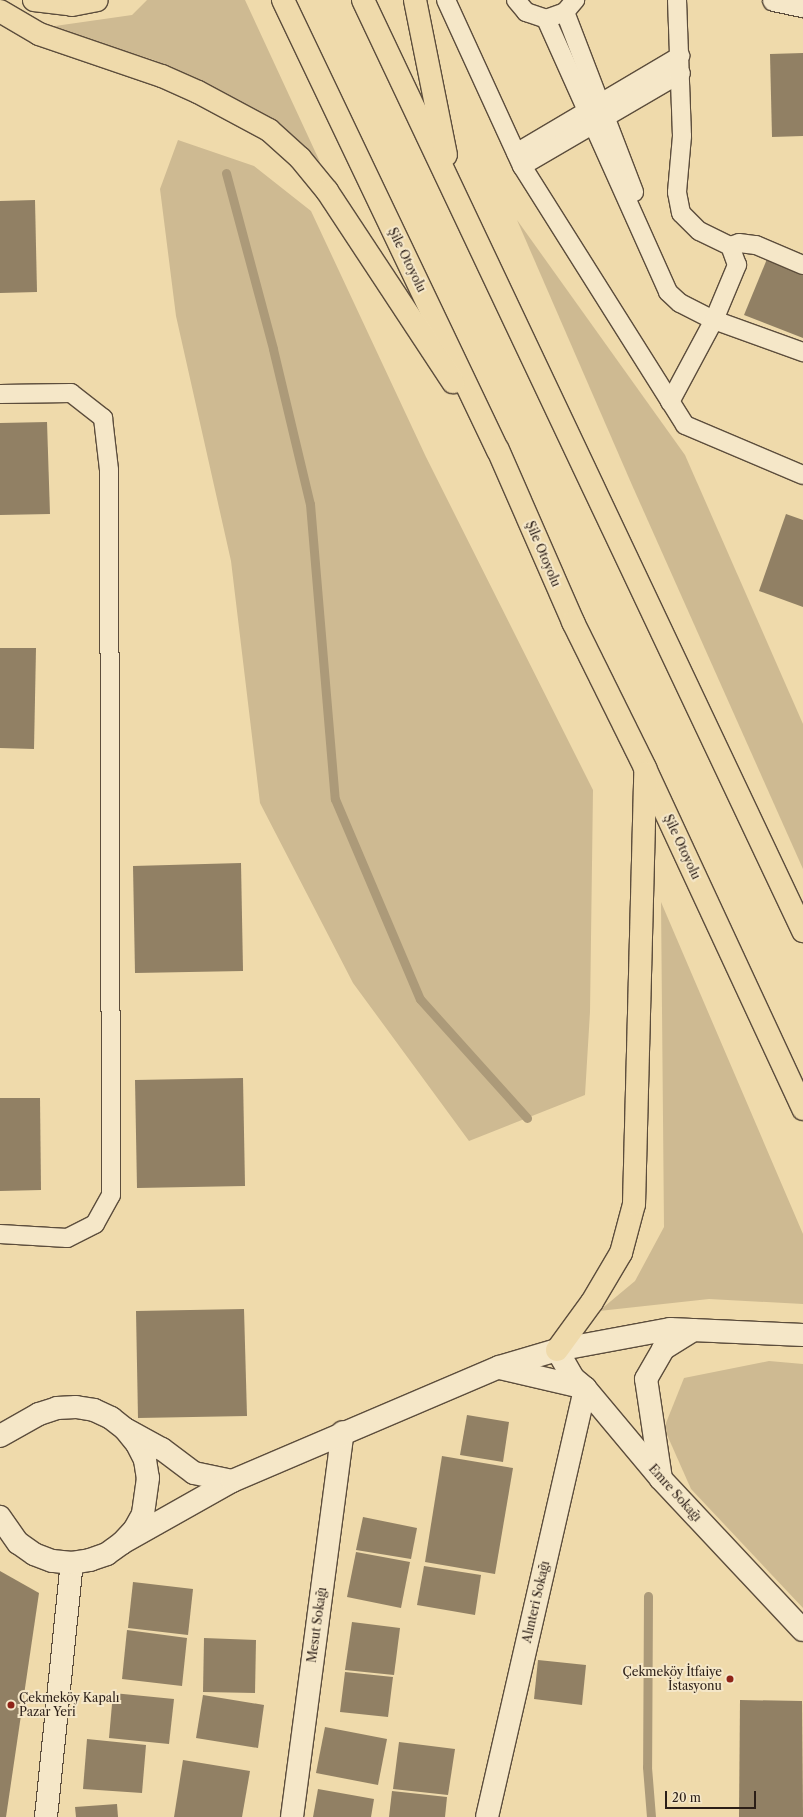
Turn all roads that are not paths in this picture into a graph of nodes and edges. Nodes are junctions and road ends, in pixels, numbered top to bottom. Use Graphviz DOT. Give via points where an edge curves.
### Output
graph roads {
  1 [pos="34,0"];
  2 [pos="97,0"];
  3 [pos="283,0"];
  4 [pos="363,0"];
  5 [pos="415,0"];
  6 [pos="446,0"];
  7 [pos="516,0"];
  8 [pos="677,0"];
  9 [pos="774,0"];
  10 [pos="570,6"];
  11 [pos="803,6"];
  12 [pos="0,12"];
  13 [pos="546,18"];
  14 [pos="681,65"];
  15 [pos="596,114"];
  16 [pos="519,159"];
  17 [pos="452,186"];
  18 [pos="730,246"];
  19 [pos="803,265"];
  20 [pos="714,320"];
  21 [pos="803,352"];
  22 [pos="0,394"];
  23 [pos="670,402"];
  24 [pos="498,450"];
  25 [pos="803,475"];
  26 [pos="645,768"];
  27 [pos="803,932"];
  28 [pos="803,1108"];
  29 [pos="0,1234"];
  30 [pos="693,1330"];
  31 [pos="799,1335"];
  32 [pos="557,1350"];
  33 [pos="499,1367"];
  34 [pos="585,1388"];
  35 [pos="22,1424"];
  36 [pos="125,1429"];
  37 [pos="343,1432"];
  38 [pos="0,1436"];
  39 [pos="0,1451"];
  40 [pos="661,1479"];
  41 [pos="232,1481"];
  42 [pos="0,1518"];
  43 [pos="0,1531"];
  44 [pos="18,1543"];
  45 [pos="122,1543"];
  46 [pos="72,1562"];
  47 [pos="803,1630"];
  48 [pos="46,1817"];
  49 [pos="292,1817"];
  50 [pos="487,1817"];
  1 -- 2 [label="highway" via="72,5"];
  3 -- 24 [label="highway, Şile Otoyolu"];
  4 -- 17 [label="highway"];
  5 -- 17 [label="highway"];
  6 -- 16 [label="lane"];
  7 -- 13 [label="lane" via="526,12"];
  8 -- 14 [label="lane"];
  9 -- 11 [label="street"];
  10 -- 13 [label="lane"];
  10 -- 15 [label="lane"];
  12 -- 24 [label="highway" via="39,34 162,76 269,130 300,158 327,191"];
  13 -- 15 [label="lane"];
  14 -- 15 [label="lane"];
  14 -- 18 [label="lane" via="682,136 677,192 681,213 699,231"];
  15 -- 16 [label="lane"];
  15 -- 20 [label="lane" via="636,225 650,248 668,292 680,303"];
  16 -- 23 [label="lane"];
  17 -- 27 [label="highway"];
  18 -- 19 [label="lane" via="739,243 756,245"];
  18 -- 20 [label="lane" via="736,258 736,273"];
  20 -- 21 [label="lane"];
  20 -- 23 [label="lane"];
  22 -- 29 [label="lane" via="71,393 103,418 109,470 111,1179 111,1195 95,1224 67,1238"];
  23 -- 25 [label="lane" via="685,426"];
  24 -- 26 [label="highway, Şile Otoyolu" via="573,622"];
  26 -- 28 [label="highway, Şile Otoyolu"];
  26 -- 32 [label="highway" via="634,1204 621,1253 592,1302"];
  30 -- 31 [label="street"];
  30 -- 32 [label="street" via="670,1329"];
  30 -- 40 [label="street" via="663,1349 646,1380"];
  32 -- 33 [label="street"];
  32 -- 34 [label="street, Emre Sokağı" via="566,1368"];
  33 -- 34 [label="street"];
  33 -- 37 [label="street"];
  34 -- 40 [label="street, Emre Sokağı"];
  34 -- 50 [label="street, Alınteri Sokağı"];
  35 -- 36 [label="street" via="38,1414 57,1408 76,1407 94,1410 111,1418"];
  35 -- 38 [label="street"];
  35 -- 39 [label="street"];
  36 -- 41 [label="street" via="162,1449 194,1473"];
  36 -- 45 [label="street" via="144,1460 148,1490 143,1514 134,1530"];
  37 -- 41 [label="street"];
  37 -- 49 [label="street, Mesut Sokağı"];
  40 -- 47 [label="street, Emre Sokağı"];
  41 -- 45 [label="street"];
  42 -- 44 [label="street"];
  43 -- 44 [label="street"];
  44 -- 46 [label="street" via="34,1554 52,1560"];
  45 -- 46 [label="street" via="107,1554 90,1560"];
  46 -- 48 [label="street"];
}
